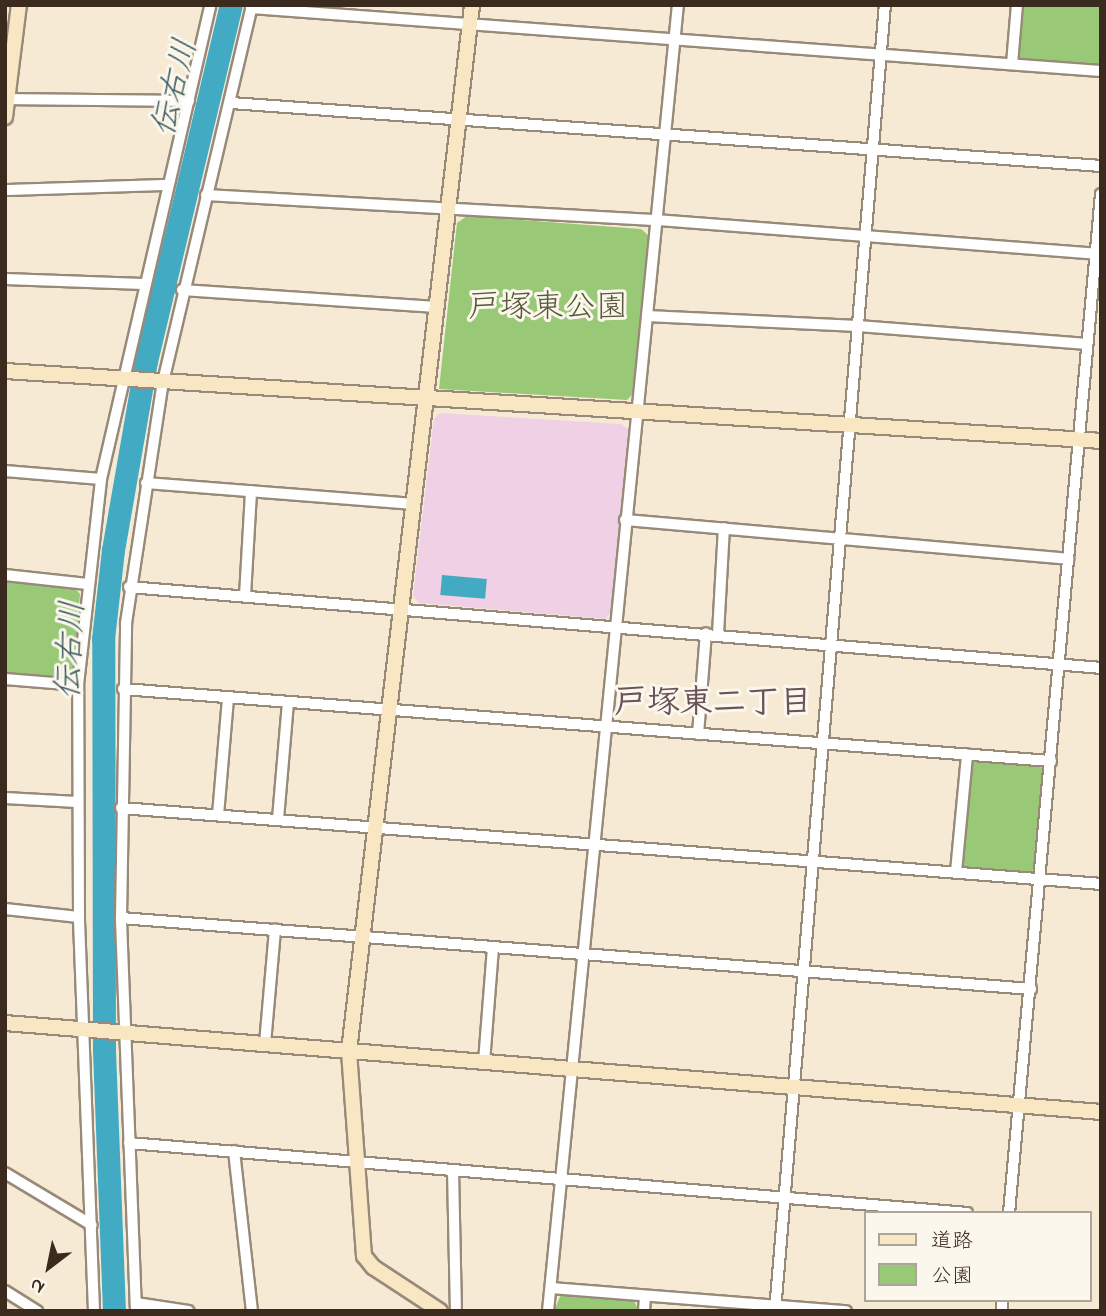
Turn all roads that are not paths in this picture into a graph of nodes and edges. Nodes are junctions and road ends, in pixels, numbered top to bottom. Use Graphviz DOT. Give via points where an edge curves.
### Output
graph roads {
  1 [pos="19,5"];
  2 [pos="210,5"];
  3 [pos="472,5"];
  4 [pos="678,5"];
  5 [pos="885,5"];
  6 [pos="1017,5"];
  7 [pos="252,7"];
  8 [pos="470,25"];
  9 [pos="675,42"];
  10 [pos="881,54"];
  11 [pos="1012,64"];
  12 [pos="1101,71"];
  13 [pos="7,99"];
  14 [pos="189,101"];
  15 [pos="231,103"];
  16 [pos="5,117"];
  17 [pos="458,120"];
  18 [pos="665,135"];
  19 [pos="873,148"];
  20 [pos="1101,166"];
  21 [pos="166,185"];
  22 [pos="5,190"];
  23 [pos="1101,194"];
  24 [pos="206,195"];
  25 [pos="447,211"];
  26 [pos="657,220"];
  27 [pos="866,237"];
  28 [pos="1095,254"];
  29 [pos="5,279"];
  30 [pos="143,284"];
  31 [pos="182,290"];
  32 [pos="436,307"];
  33 [pos="647,316"];
  34 [pos="858,326"];
  35 [pos="1087,344"];
  36 [pos="5,371"];
  37 [pos="127,380"];
  38 [pos="158,382"];
  39 [pos="426,398"];
  40 [pos="637,412"];
  41 [pos="850,426"];
  42 [pos="1078,439"];
  43 [pos="1101,441"];
  44 [pos="5,471"];
  45 [pos="101,480"];
  46 [pos="146,482"];
  47 [pos="251,491"];
  48 [pos="414,504"];
  49 [pos="625,520"];
  50 [pos="724,528"];
  51 [pos="841,538"];
  52 [pos="1068,559"];
  53 [pos="5,576"];
  54 [pos="88,584"];
  55 [pos="129,587"];
  56 [pos="245,596"];
  57 [pos="400,607"];
  58 [pos="614,626"];
  59 [pos="706,633"];
  60 [pos="718,634"];
  61 [pos="832,644"];
  62 [pos="1060,662"];
  63 [pos="1101,668"];
  64 [pos="5,679"];
  65 [pos="78,685"];
  66 [pos="123,690"];
  67 [pos="228,699"];
  68 [pos="288,703"];
  69 [pos="388,711"];
  70 [pos="606,728"];
  71 [pos="698,734"];
  72 [pos="824,743"];
  73 [pos="967,755"];
  74 [pos="1051,761"];
  75 [pos="5,798"];
  76 [pos="78,802"];
  77 [pos="121,808"];
  78 [pos="218,815"];
  79 [pos="278,819"];
  80 [pos="374,825"];
  81 [pos="594,844"];
  82 [pos="814,861"];
  83 [pos="956,872"];
  84 [pos="1041,879"];
  85 [pos="1101,884"];
  86 [pos="5,909"];
  87 [pos="79,916"];
  88 [pos="121,918"];
  89 [pos="275,929"];
  90 [pos="360,936"];
  91 [pos="493,947"];
  92 [pos="582,954"];
  93 [pos="805,969"];
  94 [pos="1031,989"];
  95 [pos="5,1023"];
  96 [pos="85,1029"];
  97 [pos="119,1032"];
  98 [pos="265,1044"];
  99 [pos="349,1051"];
  100 [pos="484,1062"];
  101 [pos="570,1069"];
  102 [pos="792,1087"];
  103 [pos="1020,1105"];
  104 [pos="1101,1112"];
  105 [pos="129,1143"];
  106 [pos="234,1151"];
  107 [pos="356,1160"];
  108 [pos="453,1170"];
  109 [pos="5,1173"];
  110 [pos="561,1178"];
  111 [pos="785,1197"];
  112 [pos="944,1211"];
  113 [pos="1009,1211"];
  114 [pos="92,1225"];
  115 [pos="551,1288"];
  116 [pos="5,1291"];
  117 [pos="645,1296"];
  118 [pos="136,1307"];
  119 [pos="775,1308"];
  120 [pos="37,1311"];
  121 [pos="94,1311"];
  122 [pos="188,1311"];
  123 [pos="252,1311"];
  124 [pos="440,1311"];
  125 [pos="456,1311"];
  126 [pos="548,1311"];
  127 [pos="644,1311"];
  128 [pos="846,1311"];
  1 -- 13 [label="street"];
  2 -- 14 [label="street"];
  3 -- 8 [label="street"];
  4 -- 9 [label="street"];
  5 -- 10 [label="street"];
  6 -- 11 [label="street"];
  7 -- 8 [label="street"];
  7 -- 15 [label="street"];
  8 -- 9 [label="street"];
  8 -- 17 [label="street"];
  9 -- 10 [label="street"];
  9 -- 18 [label="street"];
  10 -- 11 [label="street"];
  10 -- 19 [label="street"];
  11 -- 12 [label="street"];
  13 -- 14 [label="street"];
  13 -- 16 [label="street"];
  14 -- 21 [label="street"];
  15 -- 17 [label="street"];
  15 -- 24 [label="street"];
  17 -- 18 [label="street"];
  17 -- 25 [label="street"];
  18 -- 19 [label="street"];
  18 -- 26 [label="street"];
  19 -- 20 [label="street"];
  19 -- 27 [label="street"];
  21 -- 22 [label="street"];
  21 -- 30 [label="street"];
  23 -- 28 [label="street"];
  24 -- 25 [label="street"];
  24 -- 31 [label="street"];
  25 -- 26 [label="street"];
  25 -- 32 [label="street"];
  26 -- 27 [label="street"];
  26 -- 33 [label="street"];
  27 -- 28 [label="street"];
  27 -- 34 [label="street"];
  28 -- 35 [label="street"];
  29 -- 30 [label="street"];
  30 -- 37 [label="street"];
  31 -- 32 [label="street"];
  31 -- 38 [label="street"];
  32 -- 39 [label="street"];
  33 -- 34 [label="street"];
  33 -- 40 [label="street"];
  34 -- 35 [label="street"];
  34 -- 41 [label="street"];
  35 -- 42 [label="street"];
  36 -- 37 [label="street"];
  37 -- 38 [label="street"];
  37 -- 45 [label="street"];
  38 -- 39 [label="street"];
  38 -- 46 [label="street"];
  39 -- 40 [label="street"];
  39 -- 48 [label="street"];
  40 -- 41 [label="street"];
  40 -- 49 [label="street"];
  41 -- 42 [label="street"];
  41 -- 51 [label="street"];
  42 -- 43 [label="street"];
  42 -- 52 [label="street"];
  44 -- 45 [label="street"];
  45 -- 54 [label="street"];
  46 -- 47 [label="street"];
  46 -- 55 [label="street"];
  47 -- 48 [label="street"];
  47 -- 56 [label="street"];
  48 -- 57 [label="street"];
  49 -- 50 [label="street"];
  49 -- 58 [label="street"];
  50 -- 51 [label="street"];
  50 -- 60 [label="street"];
  51 -- 52 [label="street"];
  51 -- 61 [label="street"];
  52 -- 62 [label="street"];
  53 -- 54 [label="street"];
  54 -- 65 [label="street"];
  55 -- 56 [label="street"];
  55 -- 66 [label="street"];
  56 -- 57 [label="street"];
  57 -- 58 [label="street"];
  57 -- 69 [label="street"];
  58 -- 59 [label="street"];
  58 -- 70 [label="street"];
  59 -- 60 [label="street"];
  59 -- 71 [label="street"];
  60 -- 61 [label="street"];
  61 -- 62 [label="street"];
  61 -- 72 [label="street"];
  62 -- 63 [label="street"];
  62 -- 74 [label="street"];
  64 -- 65 [label="street"];
  65 -- 76 [label="street"];
  66 -- 67 [label="street"];
  66 -- 77 [label="street"];
  67 -- 68 [label="street"];
  67 -- 78 [label="street"];
  68 -- 69 [label="street"];
  68 -- 79 [label="street"];
  69 -- 70 [label="street"];
  69 -- 80 [label="street"];
  70 -- 71 [label="street"];
  70 -- 81 [label="street"];
  71 -- 72 [label="street"];
  72 -- 73 [label="street"];
  72 -- 82 [label="street"];
  73 -- 74 [label="street"];
  73 -- 83 [label="street"];
  74 -- 84 [label="street"];
  75 -- 76 [label="street"];
  76 -- 87 [label="street"];
  77 -- 78 [label="street"];
  77 -- 88 [label="street"];
  78 -- 79 [label="street"];
  79 -- 80 [label="street"];
  80 -- 81 [label="street"];
  80 -- 90 [label="street"];
  81 -- 82 [label="street"];
  81 -- 92 [label="street"];
  82 -- 83 [label="street"];
  82 -- 93 [label="street"];
  83 -- 84 [label="street"];
  84 -- 85 [label="street"];
  84 -- 94 [label="street"];
  86 -- 87 [label="street"];
  87 -- 96 [label="street"];
  88 -- 89 [label="street"];
  88 -- 97 [label="street"];
  89 -- 90 [label="street"];
  89 -- 98 [label="street"];
  90 -- 91 [label="street"];
  90 -- 99 [label="street"];
  91 -- 92 [label="street"];
  91 -- 100 [label="street"];
  92 -- 93 [label="street"];
  92 -- 101 [label="street"];
  93 -- 94 [label="street"];
  93 -- 102 [label="street"];
  94 -- 103 [label="street"];
  95 -- 96 [label="street"];
  96 -- 97 [label="street"];
  96 -- 114 [label="street"];
  97 -- 98 [label="street"];
  97 -- 105 [label="street"];
  98 -- 99 [label="street"];
  99 -- 100 [label="street"];
  99 -- 107 [label="street"];
  100 -- 101 [label="street"];
  101 -- 102 [label="street"];
  101 -- 110 [label="street"];
  102 -- 103 [label="street"];
  102 -- 111 [label="street"];
  103 -- 104 [label="street"];
  103 -- 113 [label="street"];
  105 -- 106 [label="street"];
  105 -- 118 [label="street"];
  106 -- 107 [label="street"];
  106 -- 123 [label="street"];
  107 -- 108 [label="street"];
  107 -- 124 [label="street" via="367,1262"];
  108 -- 110 [label="street"];
  108 -- 125 [label="street"];
  109 -- 114 [label="street"];
  110 -- 111 [label="street"];
  110 -- 115 [label="street"];
  111 -- 112 [label="street"];
  111 -- 119 [label="street"];
  114 -- 121 [label="street"];
  115 -- 117 [label="street"];
  115 -- 126 [label="street"];
  116 -- 120 [label="street"];
  117 -- 119 [label="street"];
  117 -- 127 [label="street"];
  118 -- 122 [label="street"];
  119 -- 128 [label="street"];
}
